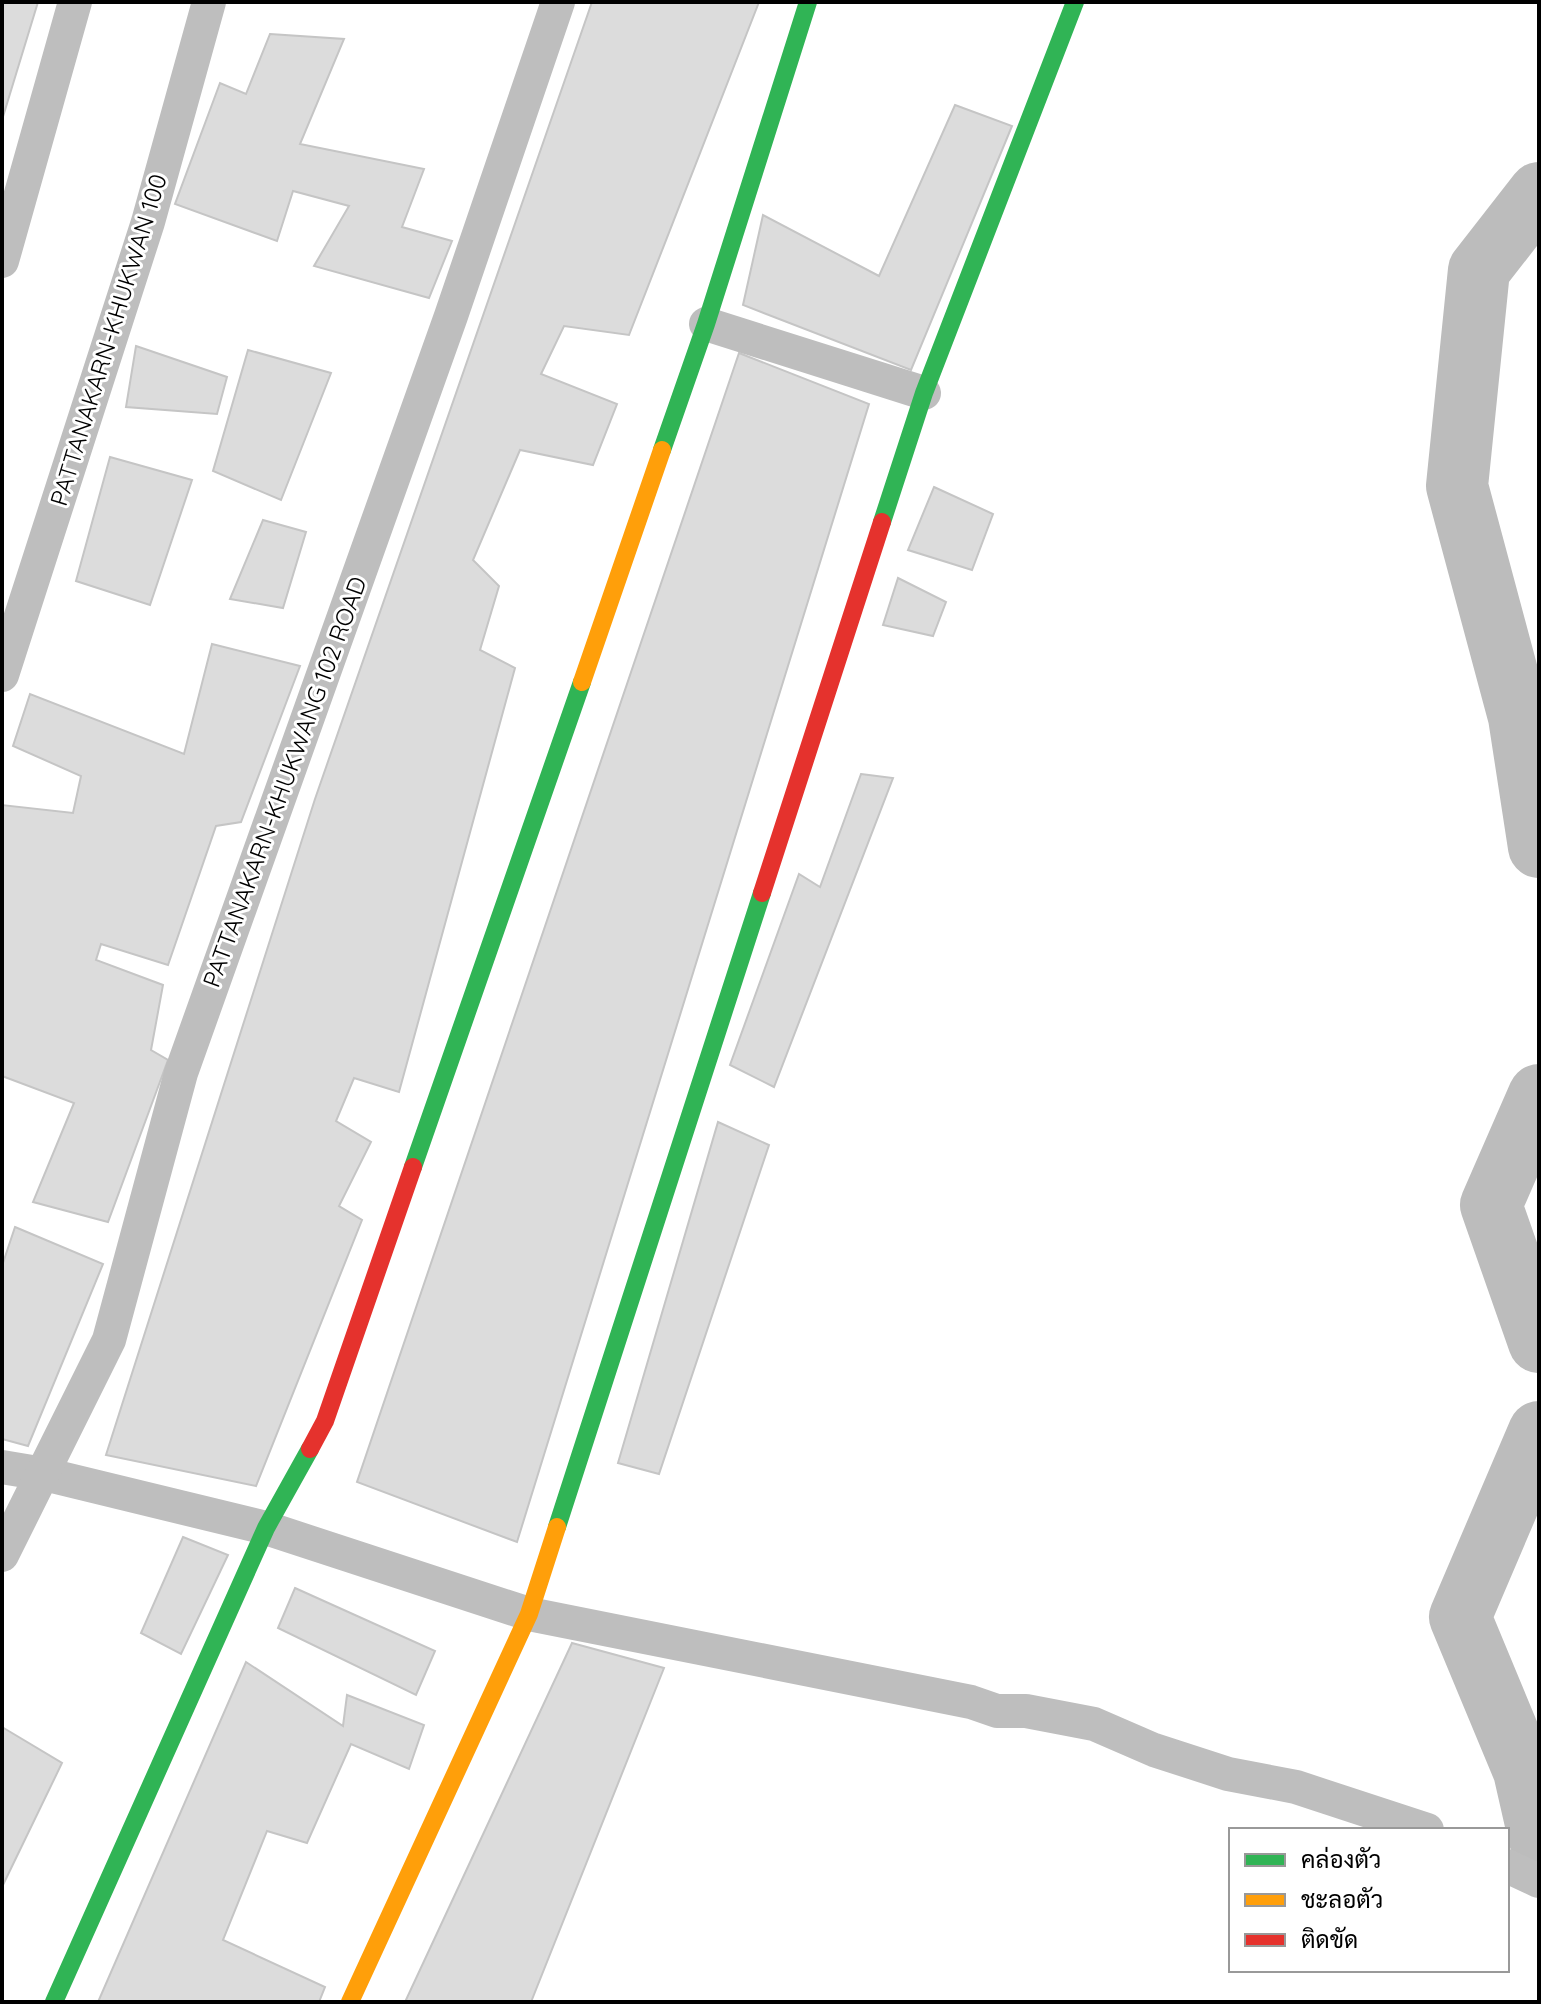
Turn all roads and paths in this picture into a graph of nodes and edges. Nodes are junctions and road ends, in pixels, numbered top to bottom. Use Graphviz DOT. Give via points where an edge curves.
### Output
graph roads {
  1 [pos="75,2"];
  2 [pos="209,2"];
  3 [pos="558,2"];
  4 [pos="808,2"];
  5 [pos="1075,2"];
  6 [pos="2,261"];
  7 [pos="706,324"];
  8 [pos="924,393"];
  9 [pos="2,675"];
  10 [pos="2,1467"];
  11 [pos="44,1474"];
  12 [pos="266,1528"];
  13 [pos="2,1555"];
  14 [pos="529,1614"];
  15 [pos="1421,1828"];
  16 [pos="1509,1867"];
  17 [pos="1539,1881"];
  18 [pos="54,2002"];
  19 [pos="350,2002"];
  1 -- 6 [label="street"];
  2 -- 9 [label="street, PATTANAKARN-KHUKWAN 100" via="148,222"];
  3 -- 11 [label="street, PATTANAKARN-KHUKWANG 102 ROAD" via="181,1073 109,1340"];
  4 -- 7 [label="street"];
  5 -- 8 [label="street"];
  7 -- 8 [label="street"];
  7 -- 12 [label="street" via="325,1421"];
  8 -- 14 [label="street"];
  10 -- 11 [label="street"];
  11 -- 12 [label="street"];
  11 -- 13 [label="street, PATTANAKARN-KHUKWANG 102 ROAD"];
  12 -- 14 [label="street"];
  12 -- 18 [label="street"];
  14 -- 15 [label="street" via="997,1711 1094,1724 1228,1774 1296,1787"];
  14 -- 19 [label="street"];
  16 -- 17 [label="street"];
}
